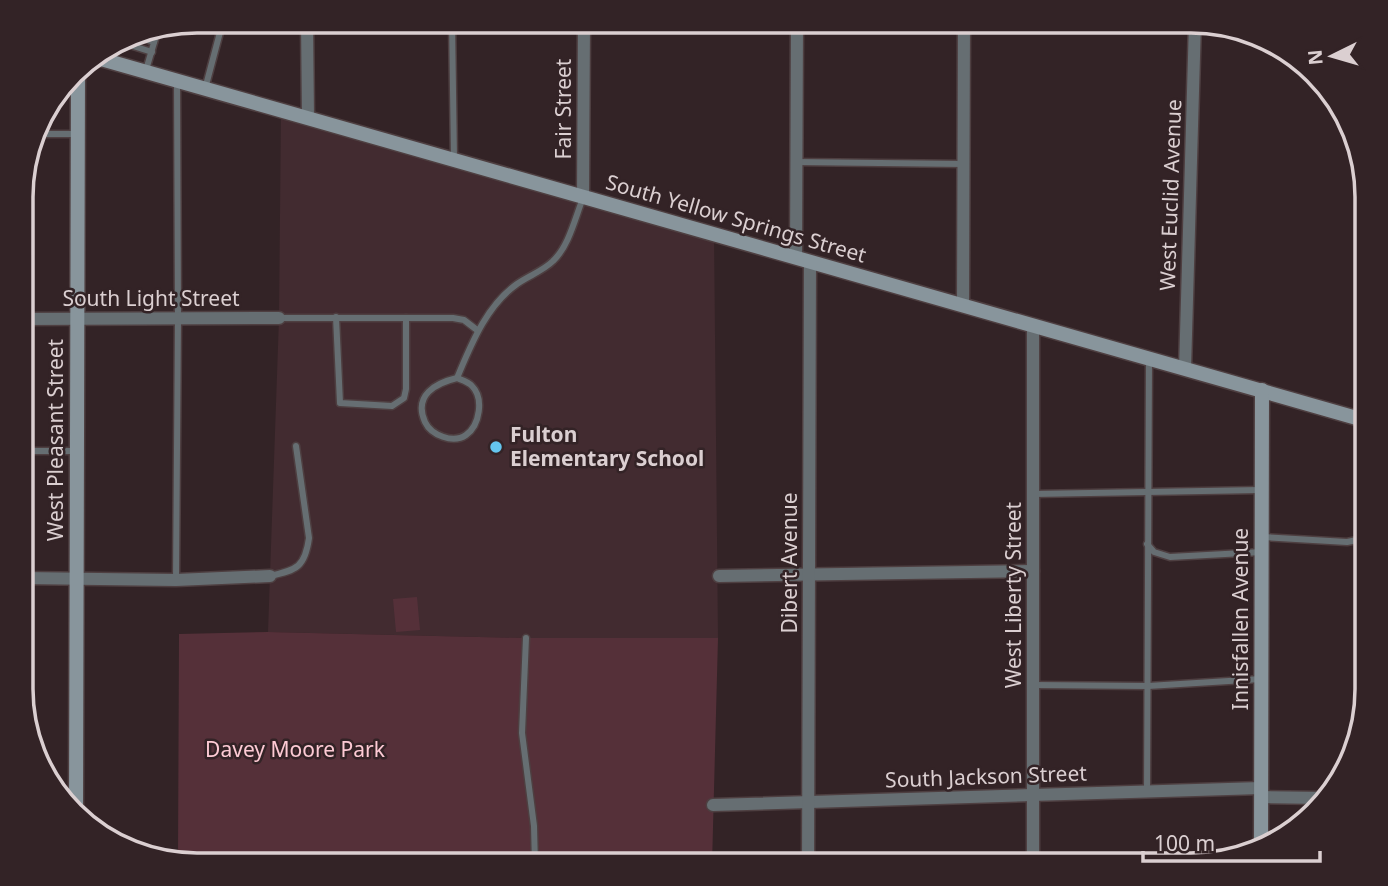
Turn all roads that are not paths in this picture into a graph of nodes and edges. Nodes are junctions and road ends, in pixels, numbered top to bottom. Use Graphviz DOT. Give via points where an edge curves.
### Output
graph roads {
  1 [pos="797,33"];
  2 [pos="964,33"];
  3 [pos="1195,33"];
  4 [pos="220,34"];
  5 [pos="307,34"];
  6 [pos="452,34"];
  7 [pos="584,34"];
  8 [pos="155,39"];
  9 [pos="150,41"];
  10 [pos="154,42"];
  11 [pos="133,47"];
  12 [pos="152,52"];
  13 [pos="107,61"];
  14 [pos="146,72"];
  15 [pos="177,81"];
  16 [pos="78,85"];
  17 [pos="205,89"];
  18 [pos="308,118"];
  19 [pos="46,134"];
  20 [pos="78,134"];
  21 [pos="454,160"];
  22 [pos="796,162"];
  23 [pos="964,164"];
  24 [pos="583,197"];
  25 [pos="803,260"];
  26 [pos="963,306"];
  27 [pos="279,317"];
  28 [pos="336,317"];
  29 [pos="77,318"];
  30 [pos="178,318"];
  31 [pos="406,318"];
  32 [pos="33,319"];
  33 [pos="1033,326"];
  34 [pos="477,330"];
  35 [pos="1149,358"];
  36 [pos="1185,369"];
  37 [pos="457,378"];
  38 [pos="1262,390"];
  39 [pos="1354,417"];
  40 [pos="296,446"];
  41 [pos="33,451"];
  42 [pos="77,451"];
  43 [pos="1262,490"];
  44 [pos="1147,493"];
  45 [pos="1033,494"];
  46 [pos="1354,541"];
  47 [pos="1147,544"];
  48 [pos="1262,545"];
  49 [pos="1033,571"];
  50 [pos="809,575"];
  51 [pos="270,576"];
  52 [pos="719,576"];
  53 [pos="76,577"];
  54 [pos="33,578"];
  55 [pos="176,580"];
  56 [pos="526,638"];
  57 [pos="1261,679"];
  58 [pos="1033,685"];
  59 [pos="1148,686"];
  60 [pos="1147,792"];
  61 [pos="1261,793"];
  62 [pos="1033,795"];
  63 [pos="1314,797"];
  64 [pos="76,799"];
  65 [pos="809,802"];
  66 [pos="713,804"];
  67 [pos="1261,837"];
  68 [pos="808,852"];
  69 [pos="1033,852"];
  70 [pos="534,853"];
  1 -- 22 [label="street, Dibert Avenue"];
  2 -- 23 [label="street"];
  3 -- 36 [label="street, West Euclid Avenue"];
  4 -- 17 [label="lane"];
  5 -- 18 [label="street"];
  6 -- 21 [label="lane"];
  7 -- 24 [label="street, Fair Street"];
  8 -- 10 [label="lane"];
  9 -- 10 [label="lane"];
  10 -- 12 [label="lane"];
  11 -- 12 [label="lane"];
  12 -- 14 [label="lane"];
  13 -- 14 [label="main road, South Yellow Springs Street"];
  14 -- 15 [label="main road, South Yellow Springs Street"];
  15 -- 17 [label="main road, South Yellow Springs Street"];
  15 -- 30 [label="lane"];
  16 -- 20 [label="main road, West Pleasant Street"];
  17 -- 18 [label="main road, South Yellow Springs Street"];
  18 -- 21 [label="main road, South Yellow Springs Street"];
  19 -- 20 [label="lane"];
  20 -- 29 [label="main road, West Pleasant Street"];
  21 -- 24 [label="main road, South Yellow Springs Street"];
  22 -- 23 [label="lane"];
  22 -- 25 [label="street, Dibert Avenue"];
  23 -- 26 [label="street"];
  24 -- 25 [label="main road, South Yellow Springs Street"];
  24 -- 34 [label="lane" via="563,248 552,262 514,285"];
  25 -- 26 [label="main road, South Yellow Springs Street"];
  25 -- 50 [label="street, Dibert Avenue"];
  26 -- 33 [label="main road, South Yellow Springs Street"];
  27 -- 28 [label="lane"];
  27 -- 30 [label="street, South Light Street"];
  28 -- 31 [label="lane"];
  28 -- 31 [label="lane" via="340,403 392,406 404,398 406,389"];
  29 -- 30 [label="street, South Light Street"];
  29 -- 32 [label="street, South Light Street"];
  29 -- 42 [label="main road, West Pleasant Street"];
  30 -- 55 [label="lane"];
  31 -- 34 [label="lane" via="453,318"];
  33 -- 35 [label="main road, South Yellow Springs Street"];
  33 -- 45 [label="street, West Liberty Street"];
  34 -- 37 [label="lane"];
  35 -- 36 [label="main road, South Yellow Springs Street"];
  35 -- 44 [label="lane"];
  36 -- 38 [label="main road, South Yellow Springs Street"];
  37 -- 37 [label="lane" via="472,385 480,410 466,435 440,436 428,428 422,416 423,400 430,387"];
  38 -- 39 [label="main road, South Yellow Springs Street"];
  38 -- 43 [label="main road, Innisfallen Avenue"];
  40 -- 51 [label="lane" via="307,552 291,572"];
  41 -- 42 [label="lane"];
  42 -- 53 [label="main road, West Pleasant Street"];
  43 -- 44 [label="lane"];
  43 -- 48 [label="main road, Innisfallen Avenue"];
  44 -- 45 [label="lane"];
  44 -- 47 [label="lane"];
  45 -- 49 [label="street, West Liberty Street"];
  46 -- 48 [label="lane"];
  47 -- 48 [label="lane" via="1161,556"];
  47 -- 59 [label="lane"];
  48 -- 57 [label="main road, Innisfallen Avenue"];
  49 -- 50 [label="street"];
  49 -- 58 [label="street, West Liberty Street"];
  50 -- 52 [label="street"];
  50 -- 65 [label="street, Dibert Avenue"];
  51 -- 55 [label="street"];
  53 -- 54 [label="street"];
  53 -- 55 [label="street"];
  53 -- 64 [label="main road, West Pleasant Street"];
  56 -- 70 [label="lane" via="522,733"];
  57 -- 59 [label="lane"];
  57 -- 61 [label="main road, Innisfallen Avenue"];
  58 -- 59 [label="lane"];
  58 -- 62 [label="street, West Liberty Street"];
  59 -- 60 [label="lane"];
  60 -- 61 [label="street, South Jackson Street"];
  60 -- 62 [label="street, South Jackson Street"];
  61 -- 63 [label="street, South Jackson Street"];
  61 -- 67 [label="main road, Innisfallen Avenue"];
  62 -- 65 [label="street, South Jackson Street"];
  62 -- 69 [label="street, West Liberty Street"];
  65 -- 66 [label="street, South Jackson Street"];
  65 -- 68 [label="street, Dibert Avenue"];
}
